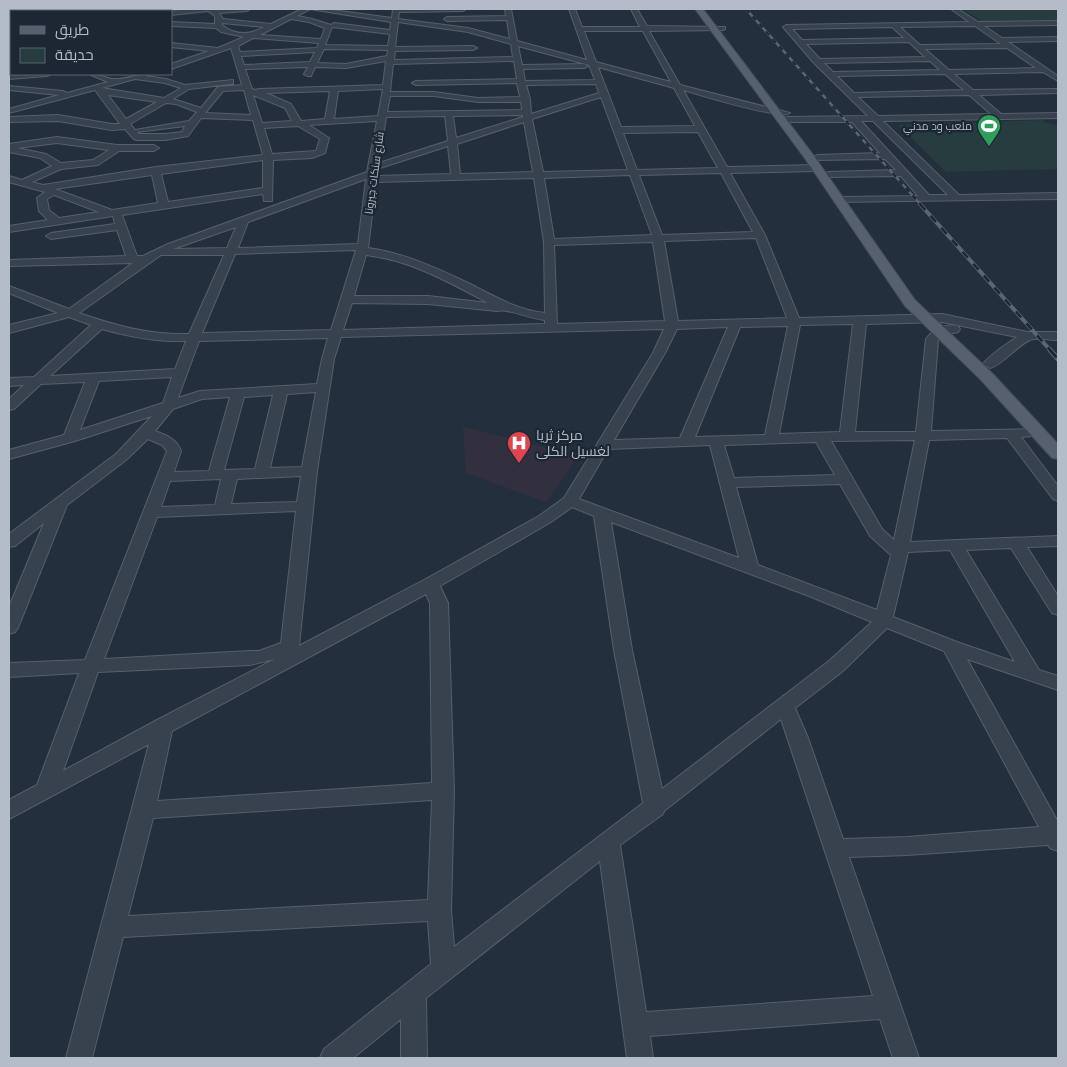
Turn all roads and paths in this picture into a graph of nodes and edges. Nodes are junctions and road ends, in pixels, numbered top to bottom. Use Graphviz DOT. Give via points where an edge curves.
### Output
graph roads {
  1 [pos="247,9"];
  2 [pos="307,9"];
  3 [pos="313,9"];
  4 [pos="456,9"];
  5 [pos="472,9"];
  6 [pos="508,9"];
  7 [pos="572,9"];
  8 [pos="634,9"];
  9 [pos="699,9"];
  10 [pos="709,9"];
  11 [pos="954,9"];
  12 [pos="212,11"];
  13 [pos="172,13"];
  14 [pos="395,13"];
  15 [pos="365,16"];
  16 [pos="288,17"];
  17 [pos="510,18"];
  18 [pos="408,21"];
  19 [pos="219,23"];
  20 [pos="1058,23"];
  21 [pos="172,24"];
  22 [pos="976,24"];
  23 [pos="1025,24"];
  24 [pos="932,25"];
  25 [pos="270,26"];
  26 [pos="332,26"];
  27 [pos="844,26"];
  28 [pos="893,26"];
  29 [pos="719,28"];
  30 [pos="579,29"];
  31 [pos="646,29"];
  32 [pos="393,32"];
  33 [pos="476,32"];
  34 [pos="250,36"];
  35 [pos="946,36"];
  36 [pos="1050,39"];
  37 [pos="1058,39"];
  38 [pos="910,40"];
  39 [pos="998,40"];
  40 [pos="860,41"];
  41 [pos="882,41"];
  42 [pos="898,41"];
  43 [pos="515,42"];
  44 [pos="800,42"];
  45 [pos="1058,44"];
  46 [pos="172,45"];
  47 [pos="234,45"];
  48 [pos="958,45"];
  49 [pos="322,46"];
  50 [pos="1008,46"];
  51 [pos="473,48"];
  52 [pos="919,48"];
  53 [pos="221,51"];
  54 [pos="390,54"];
  55 [pos="969,55"];
  56 [pos="907,59"];
  57 [pos="920,59"];
  58 [pos="239,60"];
  59 [pos="474,60"];
  60 [pos="864,60"];
  61 [pos="884,60"];
  62 [pos="933,60"];
  63 [pos="959,60"];
  64 [pos="817,61"];
  65 [pos="841,61"];
  66 [pos="228,62"];
  67 [pos="518,63"];
  68 [pos="980,63"];
  69 [pos="209,64"];
  70 [pos="593,64"];
  71 [pos="173,66"];
  72 [pos="312,66"];
  73 [pos="1045,70"];
  74 [pos="989,71"];
  75 [pos="451,72"];
  76 [pos="947,72"];
  77 [pos="972,72"];
  78 [pos="898,73"];
  79 [pos="830,74"];
  80 [pos="879,74"];
  81 [pos="34,75"];
  82 [pos="95,75"];
  83 [pos="142,75"];
  84 [pos="925,75"];
  85 [pos="1056,76"];
  86 [pos="9,77"];
  87 [pos="134,77"];
  88 [pos="860,77"];
  89 [pos="885,80"];
  90 [pos="116,82"];
  91 [pos="521,82"];
  92 [pos="599,82"];
  93 [pos="405,83"];
  94 [pos="676,84"];
  95 [pos="906,84"];
  96 [pos="247,86"];
  97 [pos="963,86"];
  98 [pos="185,87"];
  99 [pos="388,87"];
  100 [pos="843,87"];
  101 [pos="9,88"];
  102 [pos="335,88"];
  103 [pos="299,89"];
  104 [pos="99,90"];
  105 [pos="1058,91"];
  106 [pos="970,92"];
  107 [pos="993,92"];
  108 [pos="1014,92"];
  109 [pos="910,93"];
  110 [pos="73,94"];
  111 [pos="604,94"];
  112 [pos="850,95"];
  113 [pos="53,99"];
  114 [pos="526,99"];
  115 [pos="168,101"];
  116 [pos="1014,110"];
  117 [pos="1034,110"];
  118 [pos="9,111"];
  119 [pos="200,113"];
  120 [pos="449,114"];
  121 [pos="528,114"];
  122 [pos="783,116"];
  123 [pos="998,116"];
  124 [pos="1058,116"];
  125 [pos="382,117"];
  126 [pos="58,118"];
  127 [pos="854,119"];
  128 [pos="878,119"];
  129 [pos="9,120"];
  130 [pos="329,120"];
  131 [pos="258,122"];
  132 [pos="297,122"];
  133 [pos="192,123"];
  134 [pos="112,127"];
  135 [pos="130,129"];
  136 [pos="699,129"];
  137 [pos="616,130"];
  138 [pos="112,138"];
  139 [pos="165,138"];
  140 [pos="452,143"];
  141 [pos="94,144"];
  142 [pos="9,148"];
  143 [pos="117,148"];
  144 [pos="268,156"];
  145 [pos="886,156"];
  146 [pos="162,161"];
  147 [pos="817,163"];
  148 [pos="59,166"];
  149 [pos="723,170"];
  150 [pos="632,172"];
  151 [pos="373,173"];
  152 [pos="901,173"];
  153 [pos="538,175"];
  154 [pos="829,175"];
  155 [pos="456,177"];
  156 [pos="9,179"];
  157 [pos="25,182"];
  158 [pos="43,188"];
  159 [pos="267,190"];
  160 [pos="55,192"];
  161 [pos="1058,196"];
  162 [pos="926,198"];
  163 [pos="957,198"];
  164 [pos="843,200"];
  165 [pos="163,204"];
  166 [pos="270,210"];
  167 [pos="113,212"];
  168 [pos="244,220"];
  169 [pos="54,222"];
  170 [pos="122,226"];
  171 [pos="9,229"];
  172 [pos="760,235"];
  173 [pos="51,236"];
  174 [pos="658,238"];
  175 [pos="549,242"];
  176 [pos="362,249"];
  177 [pos="232,251"];
  178 [pos="157,253"];
  179 [pos="139,260"];
  180 [pos="53,262"];
  181 [pos="9,263"];
  182 [pos="9,289"];
  183 [pos="348,299"];
  184 [pos="509,308"];
  185 [pos="71,313"];
  186 [pos="924,318"];
  187 [pos="860,320"];
  188 [pos="796,322"];
  189 [pos="551,323"];
  190 [pos="100,324"];
  191 [pos="734,324"];
  192 [pos="672,325"];
  193 [pos="946,326"];
  194 [pos="9,329"];
  195 [pos="335,334"];
  196 [pos="1028,336"];
  197 [pos="1058,336"];
  198 [pos="193,339"];
  199 [pos="990,364"];
  200 [pos="181,373"];
  201 [pos="94,377"];
  202 [pos="37,380"];
  203 [pos="9,382"];
  204 [pos="323,388"];
  205 [pos="281,391"];
  206 [pos="238,392"];
  207 [pos="169,404"];
  208 [pos="9,406"];
  209 [pos="1020,406"];
  210 [pos="1039,432"];
  211 [pos="146,433"];
  212 [pos="1011,434"];
  213 [pos="846,436"];
  214 [pos="923,436"];
  215 [pos="821,437"];
  216 [pos="70,438"];
  217 [pos="771,439"];
  218 [pos="1058,439"];
  219 [pos="716,441"];
  220 [pos="685,443"];
  221 [pos="604,446"];
  222 [pos="1058,454"];
  223 [pos="9,455"];
  224 [pos="309,471"];
  225 [pos="261,473"];
  226 [pos="223,475"];
  227 [pos="165,477"];
  228 [pos="844,479"];
  229 [pos="728,483"];
  230 [pos="1058,496"];
  231 [pos="570,501"];
  232 [pos="60,504"];
  233 [pos="305,506"];
  234 [pos="222,509"];
  235 [pos="152,512"];
  236 [pos="602,514"];
  237 [pos="1058,541"];
  238 [pos="9,542"];
  239 [pos="1015,542"];
  240 [pos="955,545"];
  241 [pos="901,550"];
  242 [pos="750,567"];
  243 [pos="430,584"];
  244 [pos="1058,609"];
  245 [pos="883,620"];
  246 [pos="9,628"];
  247 [pos="951,647"];
  248 [pos="288,654"];
  249 [pos="92,666"];
  250 [pos="9,670"];
  251 [pos="1032,674"];
  252 [pos="1058,683"];
  253 [pos="785,706"];
  254 [pos="164,725"];
  255 [pos="46,790"];
  256 [pos="443,791"];
  257 [pos="655,808"];
  258 [pos="9,810"];
  259 [pos="144,810"];
  260 [pos="1056,838"];
  261 [pos="609,843"];
  262 [pos="836,848"];
  263 [pos="440,910"];
  264 [pos="114,927"];
  265 [pos="444,969"];
  266 [pos="414,994"];
  267 [pos="888,1007"];
  268 [pos="636,1025"];
  269 [pos="78,1058"];
  270 [pos="333,1058"];
  271 [pos="414,1058"];
  272 [pos="640,1058"];
  273 [pos="906,1058"];
  1 -- 12 [label="street"];
  2 -- 16 [label="street"];
  3 -- 15 [label="street"];
  4 -- 5 [label="street"];
  4 -- 14 [label="street"];
  6 -- 17 [label="street"];
  7 -- 30 [label="street"];
  8 -- 31 [label="street"];
  9 -- 29 [label="main road"];
  10 -- 29 [label="main road"];
  11 -- 22 [label="street"];
  12 -- 13 [label="street"];
  12 -- 19 [label="street" via="218,15"];
  14 -- 15 [label="street"];
  14 -- 18 [label="street"];
  14 -- 32 [label="street, شارع سنكات جبرونا"];
  15 -- 26 [label="street"];
  16 -- 25 [label="street"];
  16 -- 26 [label="street"];
  17 -- 18 [label="street"];
  17 -- 43 [label="street"];
  18 -- 33 [label="street"];
  19 -- 21 [label="street"];
  19 -- 25 [label="street"];
  19 -- 34 [label="street" via="224,32"];
  20 -- 23 [label="street"];
  22 -- 23 [label="street"];
  22 -- 24 [label="street"];
  22 -- 39 [label="street"];
  23 -- 36 [label="street"];
  24 -- 28 [label="street"];
  24 -- 35 [label="street"];
  25 -- 34 [label="street"];
  26 -- 32 [label="street"];
  26 -- 49 [label="street"];
  27 -- 28 [label="street"];
  27 -- 40 [label="street"];
  27 -- 44 [label="street" via="786,27"];
  28 -- 38 [label="street"];
  29 -- 31 [label="street"];
  29 -- 122 [label="main road"];
  30 -- 31 [label="street"];
  30 -- 70 [label="street"];
  31 -- 94 [label="street"];
  32 -- 54 [label="street, شارع سنكات جبرونا"];
  33 -- 43 [label="street"];
  33 -- 51 [label="street"];
  34 -- 47 [label="street"];
  34 -- 49 [label="street"];
  36 -- 37 [label="street"];
  36 -- 39 [label="street"];
  36 -- 45 [label="street"];
  38 -- 41 [label="street"];
  38 -- 52 [label="street"];
  39 -- 50 [label="street"];
  40 -- 41 [label="street"];
  40 -- 44 [label="street"];
  40 -- 61 [label="street"];
  41 -- 56 [label="street"];
  42 -- 57 [label="street"];
  43 -- 67 [label="street"];
  43 -- 70 [label="street"];
  44 -- 64 [label="street"];
  46 -- 53 [label="street"];
  47 -- 53 [label="street"];
  47 -- 58 [label="street"];
  48 -- 50 [label="street"];
  48 -- 52 [label="street"];
  48 -- 55 [label="street"];
  48 -- 62 [label="street"];
  49 -- 54 [label="street"];
  49 -- 58 [label="street"];
  49 -- 72 [label="street"];
  50 -- 73 [label="street"];
  51 -- 54 [label="street"];
  51 -- 59 [label="street"];
  52 -- 62 [label="street"];
  53 -- 71 [label="street"];
  54 -- 72 [label="street" via="346,66"];
  54 -- 75 [label="street"];
  54 -- 99 [label="street, شارع سنكات جبرونا"];
  56 -- 57 [label="street"];
  56 -- 61 [label="street"];
  56 -- 84 [label="street"];
  57 -- 62 [label="street"];
  58 -- 66 [label="street"];
  58 -- 72 [label="street"];
  58 -- 96 [label="street"];
  59 -- 67 [label="street"];
  59 -- 75 [label="street"];
  60 -- 61 [label="street"];
  60 -- 65 [label="street"];
  60 -- 80 [label="street"];
  61 -- 78 [label="street"];
  62 -- 76 [label="street"];
  63 -- 77 [label="street"];
  64 -- 65 [label="street"];
  64 -- 79 [label="street"];
  65 -- 88 [label="street"];
  67 -- 70 [label="street"];
  67 -- 91 [label="street"];
  68 -- 74 [label="street"];
  69 -- 71 [label="street"];
  70 -- 92 [label="street"];
  70 -- 94 [label="street"];
  72 -- 103 [label="street"];
  73 -- 74 [label="street"];
  73 -- 85 [label="street"];
  74 -- 77 [label="street"];
  74 -- 108 [label="street"];
  75 -- 91 [label="street"];
  75 -- 93 [label="street"];
  76 -- 77 [label="street"];
  76 -- 84 [label="street"];
  76 -- 97 [label="street"];
  78 -- 80 [label="street"];
  78 -- 84 [label="street"];
  78 -- 95 [label="street"];
  79 -- 88 [label="street"];
  79 -- 100 [label="street"];
  80 -- 88 [label="street"];
  80 -- 89 [label="street"];
  81 -- 86 [label="street"];
  82 -- 90 [label="street"];
  83 -- 87 [label="street"];
  87 -- 90 [label="street"];
  87 -- 98 [label="street"];
  90 -- 104 [label="street"];
  91 -- 92 [label="street"];
  91 -- 114 [label="street"];
  92 -- 111 [label="street"];
  94 -- 122 [label="street"];
  94 -- 136 [label="street"];
  95 -- 97 [label="street"];
  95 -- 100 [label="street"];
  95 -- 109 [label="street"];
  96 -- 98 [label="street"];
  96 -- 103 [label="street"];
  96 -- 119 [label="street" via="221,89"];
  96 -- 131 [label="street"];
  96 -- 132 [label="street" via="288,106"];
  97 -- 106 [label="street"];
  98 -- 115 [label="street"];
  99 -- 102 [label="street"];
  99 -- 114 [label="street" via="478,100"];
  99 -- 125 [label="street, شارع سنكات جبرونا"];
  100 -- 112 [label="street"];
  101 -- 110 [label="street"];
  102 -- 103 [label="street"];
  102 -- 130 [label="street"];
  104 -- 110 [label="street"];
  104 -- 115 [label="street"];
  104 -- 135 [label="street"];
  105 -- 108 [label="street"];
  106 -- 107 [label="street"];
  106 -- 109 [label="street"];
  106 -- 123 [label="street"];
  107 -- 108 [label="street"];
  107 -- 116 [label="street"];
  108 -- 117 [label="street"];
  109 -- 112 [label="street"];
  110 -- 113 [label="street"];
  111 -- 121 [label="street"];
  111 -- 137 [label="street"];
  112 -- 128 [label="street"];
  113 -- 118 [label="street"];
  113 -- 126 [label="street"];
  114 -- 121 [label="street"];
  115 -- 119 [label="street" via="184,104"];
  115 -- 135 [label="street"];
  116 -- 117 [label="street"];
  116 -- 123 [label="street"];
  117 -- 124 [label="street"];
  119 -- 131 [label="street"];
  119 -- 133 [label="street"];
  120 -- 121 [label="street"];
  120 -- 125 [label="street"];
  120 -- 140 [label="street"];
  121 -- 140 [label="street"];
  121 -- 153 [label="street"];
  122 -- 127 [label="street"];
  122 -- 147 [label="main road"];
  123 -- 128 [label="street"];
  125 -- 130 [label="street"];
  125 -- 151 [label="street, شارع سنكات جبرونا"];
  126 -- 129 [label="street"];
  126 -- 134 [label="street"];
  127 -- 128 [label="street"];
  127 -- 145 [label="street"];
  128 -- 163 [label="street"];
  130 -- 132 [label="street"];
  131 -- 132 [label="street"];
  131 -- 144 [label="street"];
  132 -- 144 [label="street" via="325,138 320,153"];
  133 -- 135 [label="street"];
  133 -- 139 [label="street" via="185,134"];
  134 -- 135 [label="street"];
  134 -- 138 [label="street"];
  135 -- 138 [label="street"];
  135 -- 139 [label="street"];
  136 -- 137 [label="street"];
  136 -- 149 [label="street"];
  137 -- 150 [label="street"];
  138 -- 141 [label="street"];
  139 -- 146 [label="street"];
  140 -- 151 [label="street"];
  140 -- 155 [label="street"];
  141 -- 142 [label="street" via="49,140"];
  141 -- 143 [label="street"];
  142 -- 148 [label="street" via="44,156"];
  143 -- 146 [label="street"];
  143 -- 148 [label="street" via="95,163"];
  144 -- 146 [label="street"];
  144 -- 159 [label="street"];
  145 -- 147 [label="street"];
  145 -- 152 [label="street"];
  146 -- 158 [label="street"];
  146 -- 165 [label="street"];
  147 -- 149 [label="street"];
  147 -- 154 [label="main road"];
  147 -- 164 [label="main road"];
  148 -- 157 [label="street"];
  149 -- 150 [label="street"];
  149 -- 172 [label="street"];
  150 -- 153 [label="street"];
  150 -- 174 [label="street"];
  151 -- 155 [label="street"];
  151 -- 166 [label="street"];
  151 -- 176 [label="street, شارع سنكات جبرونا"];
  152 -- 154 [label="street"];
  152 -- 162 [label="street"];
  153 -- 155 [label="street"];
  153 -- 175 [label="street"];
  154 -- 164 [label="main road"];
  156 -- 157 [label="street"];
  157 -- 158 [label="street"];
  158 -- 160 [label="street"];
  159 -- 165 [label="street"];
  159 -- 166 [label="street"];
  160 -- 167 [label="street"];
  160 -- 169 [label="street" via="42,198 44,210"];
  161 -- 163 [label="street"];
  162 -- 163 [label="street"];
  162 -- 164 [label="street"];
  164 -- 186 [label="main road" via="910,303"];
  164 -- 193 [label="main road"];
  165 -- 167 [label="street"];
  166 -- 168 [label="street"];
  167 -- 169 [label="street"];
  167 -- 170 [label="street"];
  168 -- 177 [label="street"];
  168 -- 178 [label="street"];
  169 -- 171 [label="street"];
  169 -- 173 [label="street"];
  170 -- 173 [label="street"];
  170 -- 179 [label="street"];
  172 -- 174 [label="street"];
  172 -- 188 [label="street"];
  173 -- 180 [label="street"];
  174 -- 175 [label="street"];
  174 -- 192 [label="street"];
  175 -- 189 [label="street"];
  176 -- 177 [label="street"];
  176 -- 183 [label="street, شارع سنكات جبرونا"];
  176 -- 184 [label="street" via="395,256"];
  177 -- 178 [label="street"];
  177 -- 198 [label="street"];
  178 -- 179 [label="street"];
  179 -- 180 [label="street"];
  179 -- 185 [label="street"];
  180 -- 181 [label="street"];
  182 -- 185 [label="street"];
  183 -- 184 [label="street" via="428,300"];
  183 -- 195 [label="street, شارع سنكات جبرونا"];
  184 -- 189 [label="street"];
  185 -- 190 [label="street"];
  185 -- 194 [label="street"];
  186 -- 187 [label="street"];
  186 -- 193 [label="main road"];
  187 -- 188 [label="street"];
  187 -- 213 [label="street"];
  188 -- 191 [label="street"];
  188 -- 217 [label="street"];
  189 -- 192 [label="street"];
  189 -- 195 [label="street"];
  190 -- 198 [label="street" via="143,336"];
  190 -- 202 [label="street"];
  191 -- 192 [label="street"];
  191 -- 220 [label="street"];
  192 -- 221 [label="street"];
  193 -- 196 [label="street"];
  193 -- 199 [label="main road"];
  193 -- 209 [label="main road"];
  193 -- 214 [label="street" via="932,339 930,347"];
  195 -- 198 [label="street"];
  195 -- 204 [label="street, شارع سنكات جبرونا"];
  196 -- 197 [label="street"];
  196 -- 199 [label="street" via="1002,352"];
  198 -- 200 [label="street"];
  199 -- 209 [label="main road"];
  200 -- 201 [label="street"];
  200 -- 207 [label="street"];
  201 -- 202 [label="street"];
  201 -- 216 [label="street"];
  202 -- 203 [label="street"];
  202 -- 208 [label="street"];
  204 -- 205 [label="street"];
  204 -- 224 [label="street, شارع سنكات جبرونا"];
  205 -- 206 [label="street"];
  205 -- 225 [label="street"];
  206 -- 207 [label="street" via="200,395"];
  206 -- 226 [label="street"];
  207 -- 211 [label="street"];
  207 -- 216 [label="street"];
  209 -- 210 [label="main road"];
  209 -- 218 [label="main road"];
  210 -- 212 [label="street"];
  210 -- 222 [label="main road"];
  211 -- 227 [label="street" via="173,446"];
  211 -- 232 [label="street" via="121,457"];
  212 -- 214 [label="street"];
  212 -- 230 [label="street"];
  213 -- 214 [label="street"];
  213 -- 215 [label="street"];
  214 -- 241 [label="street"];
  215 -- 217 [label="street"];
  215 -- 228 [label="street"];
  216 -- 223 [label="street"];
  217 -- 219 [label="street"];
  219 -- 220 [label="street"];
  219 -- 229 [label="street"];
  220 -- 221 [label="street"];
  221 -- 231 [label="street"];
  224 -- 225 [label="street"];
  224 -- 233 [label="street, شارع سنكات جبرونا"];
  225 -- 226 [label="street"];
  226 -- 227 [label="street"];
  226 -- 234 [label="street"];
  227 -- 235 [label="street"];
  228 -- 229 [label="street"];
  228 -- 241 [label="street" via="876,532"];
  229 -- 242 [label="street"];
  231 -- 236 [label="street"];
  231 -- 243 [label="street" via="545,519"];
  232 -- 238 [label="street"];
  232 -- 246 [label="street"];
  233 -- 234 [label="street"];
  233 -- 248 [label="street, شارع سنكات جبرونا"];
  234 -- 235 [label="street"];
  235 -- 249 [label="street"];
  236 -- 242 [label="street"];
  236 -- 257 [label="street" via="623,650"];
  237 -- 239 [label="street"];
  239 -- 240 [label="street"];
  239 -- 244 [label="street"];
  240 -- 241 [label="street"];
  240 -- 251 [label="street"];
  241 -- 245 [label="street"];
  242 -- 245 [label="street"];
  243 -- 248 [label="street"];
  243 -- 256 [label="street" via="439,603"];
  245 -- 247 [label="street"];
  245 -- 253 [label="street" via="836,666"];
  247 -- 251 [label="street"];
  247 -- 260 [label="street"];
  248 -- 249 [label="street"];
  248 -- 254 [label="street"];
  249 -- 250 [label="street"];
  249 -- 255 [label="street"];
  251 -- 252 [label="street"];
  253 -- 257 [label="street"];
  253 -- 262 [label="street"];
  254 -- 255 [label="street"];
  254 -- 259 [label="street"];
  255 -- 258 [label="street"];
  256 -- 259 [label="street"];
  256 -- 263 [label="street"];
  257 -- 261 [label="street"];
  259 -- 264 [label="street"];
  260 -- 262 [label="street"];
  261 -- 265 [label="street"];
  261 -- 268 [label="street"];
  262 -- 267 [label="street"];
  263 -- 264 [label="street"];
  263 -- 265 [label="street"];
  264 -- 269 [label="street"];
  265 -- 266 [label="street"];
  266 -- 270 [label="street"];
  266 -- 271 [label="street"];
  267 -- 268 [label="street"];
  267 -- 273 [label="street"];
  268 -- 272 [label="street"];
}
